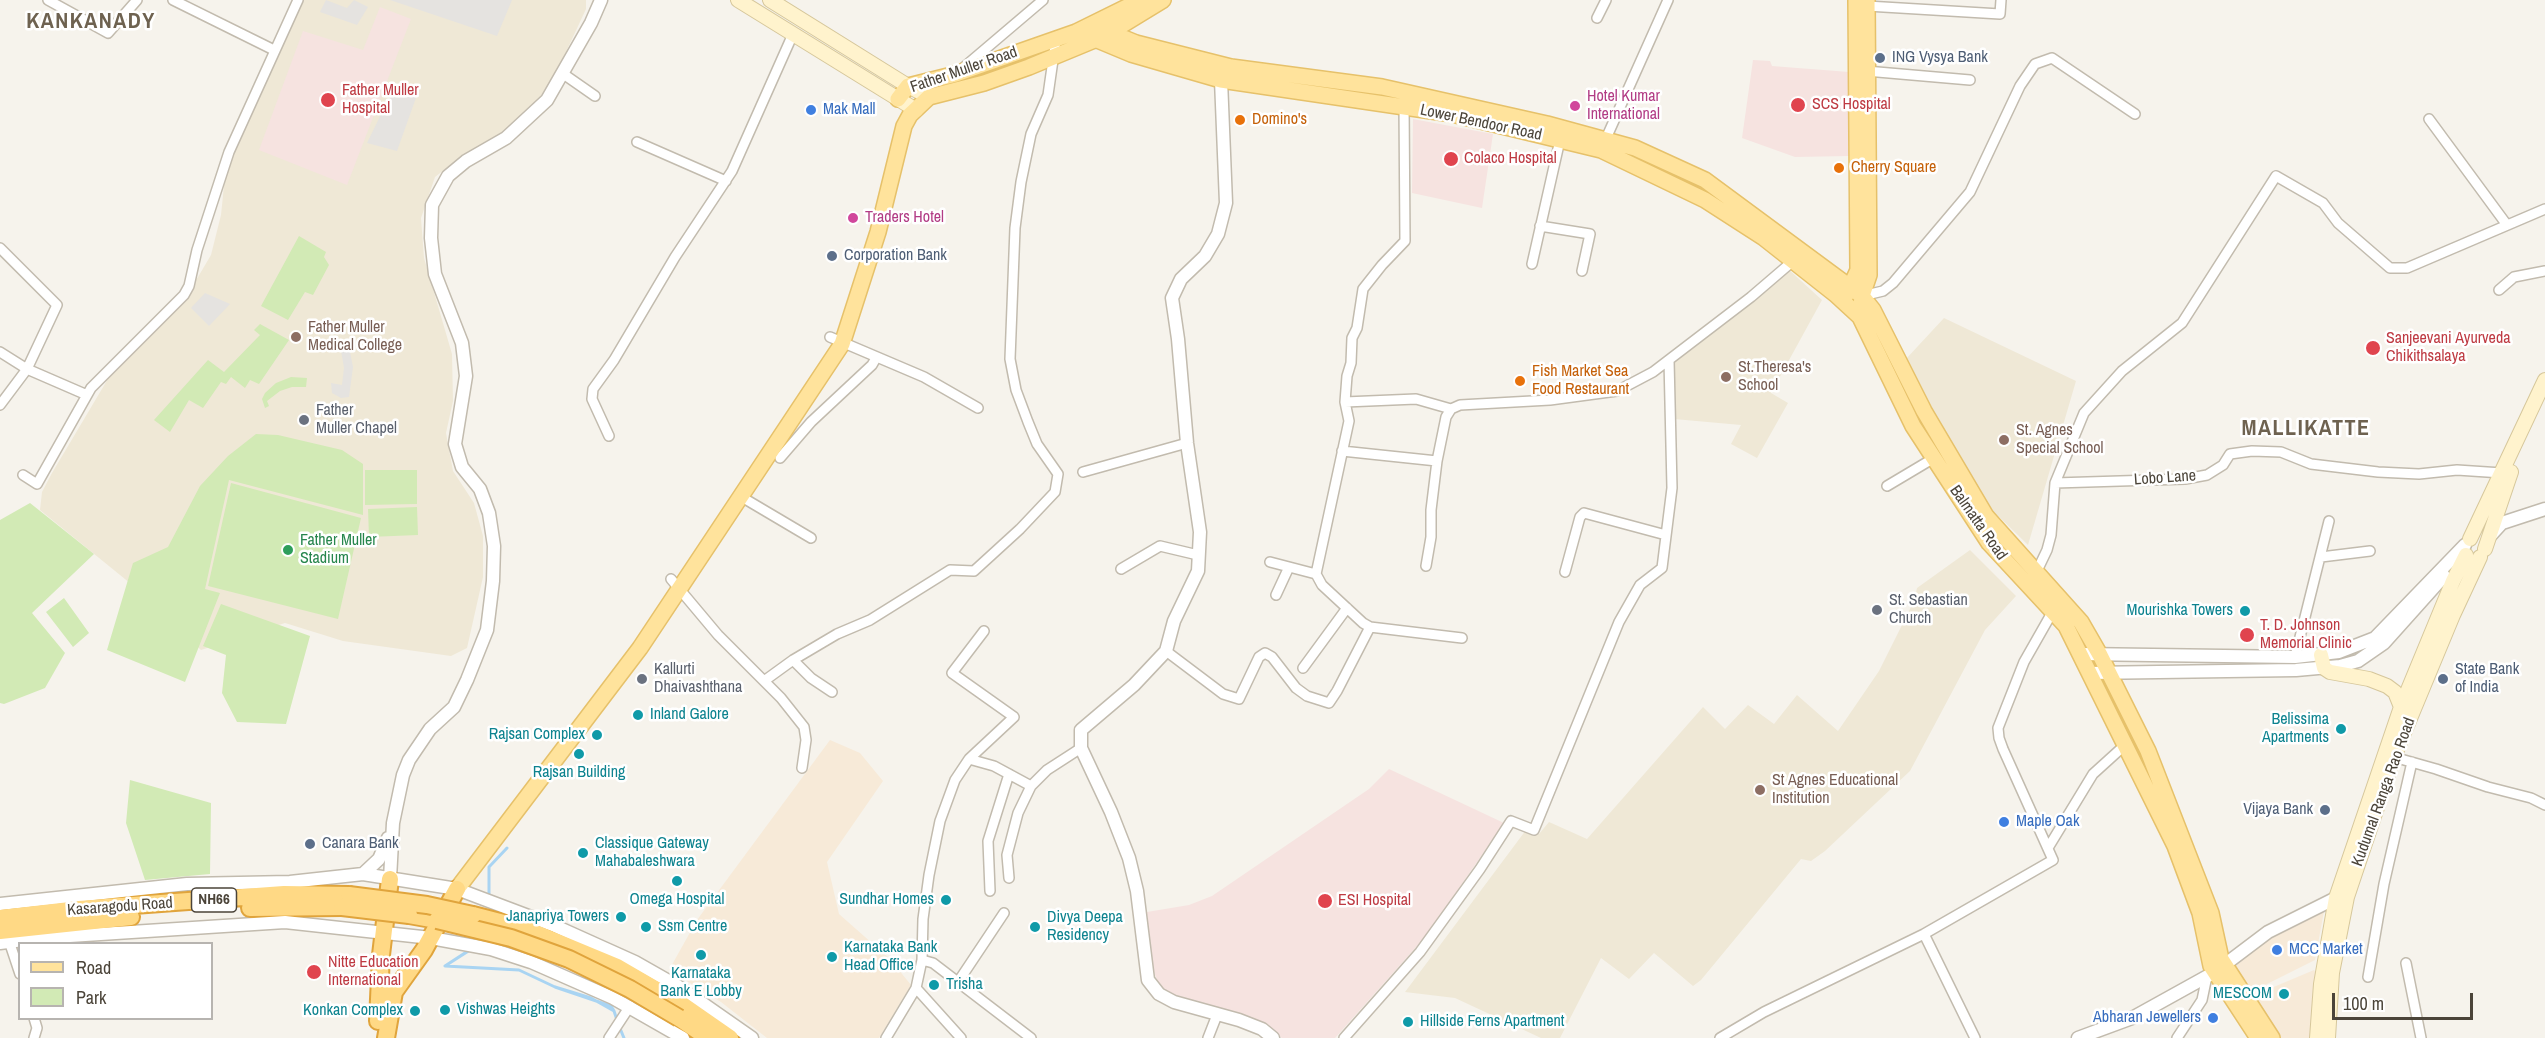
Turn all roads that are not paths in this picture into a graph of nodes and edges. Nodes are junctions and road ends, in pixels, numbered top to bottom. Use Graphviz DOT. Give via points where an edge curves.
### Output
graph roads {
  1 [pos="48,0"];
  2 [pos="137,0"];
  3 [pos="173,0"];
  4 [pos="298,0"];
  5 [pos="601,0"];
  6 [pos="738,0"];
  7 [pos="770,0"];
  8 [pos="1043,0"];
  9 [pos="1141,0"];
  10 [pos="1163,0"];
  11 [pos="1606,0"];
  12 [pos="1668,0"];
  13 [pos="2001,0"];
  14 [pos="1863,2"];
  15 [pos="1597,18"];
  16 [pos="1100,29"];
  17 [pos="793,34"];
  18 [pos="1056,39"];
  19 [pos="274,50"];
  20 [pos="1054,56"];
  21 [pos="1866,71"];
  22 [pos="1223,72"];
  23 [pos="562,73"];
  24 [pos="957,74"];
  25 [pos="1970,80"];
  26 [pos="903,92"];
  27 [pos="595,96"];
  28 [pos="929,96"];
  29 [pos="1405,99"];
  30 [pos="916,110"];
  31 [pos="2135,114"];
  32 [pos="2429,119"];
  33 [pos="1560,140"];
  34 [pos="637,142"];
  35 [pos="1604,145"];
  36 [pos="726,181"];
  37 [pos="2545,209"];
  38 [pos="2507,225"];
  39 [pos="1540,226"];
  40 [pos="0,248"];
  41 [pos="1792,261"];
  42 [pos="1532,264"];
  43 [pos="1582,271"];
  44 [pos="2545,271"];
  45 [pos="2499,290"];
  46 [pos="1857,292"];
  47 [pos="1843,302"];
  48 [pos="1860,317"];
  49 [pos="836,340"];
  50 [pos="0,352"];
  51 [pos="876,358"];
  52 [pos="1669,360"];
  53 [pos="27,369"];
  54 [pos="2545,380"];
  55 [pos="87,395"];
  56 [pos="2545,399"];
  57 [pos="1345,402"];
  58 [pos="0,405"];
  59 [pos="978,408"];
  60 [pos="1451,410"];
  61 [pos="609,436"];
  62 [pos="1186,443"];
  63 [pos="1342,451"];
  64 [pos="780,458"];
  65 [pos="1934,458"];
  66 [pos="1437,461"];
  67 [pos="1083,472"];
  68 [pos="2502,473"];
  69 [pos="23,476"];
  70 [pos="2055,483"];
  71 [pos="1887,486"];
  72 [pos="740,496"];
  73 [pos="2545,509"];
  74 [pos="2329,521"];
  75 [pos="1666,535"];
  76 [pos="811,538"];
  77 [pos="2466,548"];
  78 [pos="2484,548"];
  79 [pos="2370,551"];
  80 [pos="1198,555"];
  81 [pos="2321,557"];
  82 [pos="1270,562"];
  83 [pos="1425,566"];
  84 [pos="1289,567"];
  85 [pos="1121,568"];
  86 [pos="1565,572"];
  87 [pos="2036,573"];
  88 [pos="1316,574"];
  89 [pos="676,584"];
  90 [pos="1276,595"];
  91 [pos="1347,608"];
  92 [pos="2053,611"];
  93 [pos="1370,627"];
  94 [pos="984,631"];
  95 [pos="1462,638"];
  96 [pos="1166,651"];
  97 [pos="2081,654"];
  98 [pos="2100,655"];
  99 [pos="2295,657"];
  100 [pos="793,660"];
  101 [pos="2322,662"];
  102 [pos="1303,668"];
  103 [pos="2090,673"];
  104 [pos="2107,673"];
  105 [pos="764,681"];
  106 [pos="832,692"];
  107 [pos="2401,706"];
  108 [pos="2125,745"];
  109 [pos="1081,748"];
  110 [pos="2389,756"];
  111 [pos="969,759"];
  112 [pos="2412,762"];
  113 [pos="802,768"];
  114 [pos="1009,774"];
  115 [pos="1031,786"];
  116 [pos="2545,805"];
  117 [pos="393,823"];
  118 [pos="2048,849"];
  119 [pos="363,874"];
  120 [pos="1009,878"];
  121 [pos="390,879"];
  122 [pos="457,889"];
  123 [pos="990,891"];
  124 [pos="2336,898"];
  125 [pos="345,901"];
  126 [pos="0,904"];
  127 [pos="1004,913"];
  128 [pos="0,918"];
  129 [pos="384,933"];
  130 [pos="1924,934"];
  131 [pos="431,938"];
  132 [pos="3,939"];
  133 [pos="922,960"];
  134 [pos="2406,963"];
  135 [pos="18,970"];
  136 [pos="2216,971"];
  137 [pos="2368,977"];
  138 [pos="958,982"];
  139 [pos="916,988"];
  140 [pos="630,1006"];
  141 [pos="682,1012"];
  142 [pos="1217,1015"];
  143 [pos="35,1020"];
  144 [pos="34,1038"];
  145 [pos="376,1038"];
  146 [pos="386,1038"];
  147 [pos="609,1038"];
  148 [pos="683,1038"];
  149 [pos="708,1038"];
  150 [pos="730,1038"];
  151 [pos="752,1038"];
  152 [pos="886,1038"];
  153 [pos="961,1038"];
  154 [pos="1031,1038"];
  155 [pos="1208,1038"];
  156 [pos="1273,1038"];
  157 [pos="1344,1038"];
  158 [pos="1720,1038"];
  159 [pos="1975,1038"];
  160 [pos="2078,1038"];
  161 [pos="2177,1038"];
  162 [pos="2258,1038"];
  163 [pos="2272,1038"];
  164 [pos="2317,1038"];
  165 [pos="2328,1038"];
  166 [pos="2421,1038"];
  1 -- 2 [label="street" via="108,33"];
  3 -- 19 [label="street"];
  4 -- 19 [label="street"];
  5 -- 23 [label="street"];
  6 -- 17 [label="main road, Father Muller Road"];
  7 -- 26 [label="main road"];
  8 -- 24 [label="street"];
  9 -- 16 [label="main road, Father Muller Road"];
  10 -- 16 [label="main road"];
  11 -- 15 [label="street"];
  12 -- 35 [label="street"];
  13 -- 14 [label="street" via="2000,14"];
  14 -- 21 [label="main road"];
  14 -- 46 [label="main road"];
  16 -- 18 [label="main road, Father Muller Road"];
  16 -- 20 [label="main road"];
  16 -- 22 [label="main road, Lower Bendoor Road" via="1152,62"];
  17 -- 26 [label="main road, Father Muller Road"];
  17 -- 36 [label="street"];
  18 -- 20 [label="street"];
  18 -- 24 [label="main road, Father Muller Road"];
  19 -- 55 [label="street" via="229,152 189,286"];
  20 -- 28 [label="main road" via="984,83"];
  20 -- 100 [label="street" via="1048,95 1031,134 1021,182 1015,228 1010,359 1016,390 1037,444 1058,474 1055,492 974,571 950,570 870,620"];
  21 -- 25 [label="street"];
  21 -- 46 [label="main road" via="1869,275"];
  22 -- 29 [label="main road, Lower Bendoor Road"];
  22 -- 62 [label="street" via="1226,203 1218,234 1205,256 1181,279 1172,298"];
  23 -- 27 [label="street"];
  23 -- 117 [label="street" via="547,100 506,138 448,176 432,205 435,274 462,343 466,376 455,444 462,467 480,489 489,513 494,546 493,581 487,630 467,680 454,707 430,729 409,760"];
  24 -- 26 [label="main road, Father Muller Road"];
  26 -- 28 [label="main road"];
  26 -- 30 [label="main road"];
  28 -- 30 [label="main road"];
  29 -- 33 [label="main road, Lower Bendoor Road"];
  29 -- 35 [label="main road"];
  29 -- 57 [label="street" via="1405,241 1363,289 1352,338"];
  30 -- 49 [label="main road" via="904,126 878,231"];
  31 -- 46 [label="street" via="2052,58 2035,64 2020,86 1970,192 1893,283 1883,291"];
  32 -- 38 [label="street"];
  33 -- 35 [label="main road, Lower Bendoor Road"];
  33 -- 39 [label="street"];
  34 -- 36 [label="street"];
  35 -- 41 [label="main road, Lower Bendoor Road" via="1705,200"];
  35 -- 46 [label="main road" via="1635,148 1705,180"];
  36 -- 61 [label="street" via="592,389 592,399"];
  37 -- 38 [label="street"];
  38 -- 70 [label="street" via="2407,268 2390,268 2338,223 2322,203 2276,176 2182,323 2122,371 2084,412"];
  39 -- 42 [label="street"];
  39 -- 43 [label="street" via="1590,234"];
  40 -- 53 [label="street" via="57,305"];
  41 -- 47 [label="main road, Lower Bendoor Road"];
  41 -- 52 [label="street"];
  44 -- 45 [label="street" via="2514,278"];
  46 -- 47 [label="main road"];
  46 -- 48 [label="main road"];
  46 -- 87 [label="main road" via="1873,310 1924,411 1986,516"];
  47 -- 48 [label="main road, Lower Bendoor Road"];
  48 -- 65 [label="main road, Balmatta Road" via="1913,426"];
  49 -- 51 [label="street"];
  49 -- 72 [label="main road" via="790,425"];
  50 -- 53 [label="street"];
  51 -- 59 [label="street" via="924,377"];
  51 -- 64 [label="street" via="810,422"];
  52 -- 60 [label="street" via="1617,391 1550,400 1460,405"];
  52 -- 75 [label="street" via="1672,488"];
  53 -- 55 [label="street"];
  53 -- 58 [label="street"];
  54 -- 68 [label="main road"];
  55 -- 69 [label="street" via="36,484"];
  56 -- 78 [label="main road, Kudumal Ranga Rao Road" via="2509,476"];
  57 -- 60 [label="street" via="1416,399"];
  57 -- 63 [label="street" via="1349,421"];
  60 -- 66 [label="street"];
  62 -- 67 [label="street"];
  62 -- 80 [label="street" via="1200,532"];
  63 -- 66 [label="street"];
  63 -- 88 [label="street"];
  65 -- 71 [label="street"];
  65 -- 92 [label="main road, Balmatta Road" via="1989,543"];
  66 -- 83 [label="street"];
  68 -- 70 [label="street, Lobo Lane" via="2378,472 2311,464 2281,452 2252,451 2230,454 2223,465 2208,475 2185,479"];
  68 -- 77 [label="main road"];
  70 -- 87 [label="street" via="2051,535"];
  72 -- 76 [label="street"];
  72 -- 89 [label="main road"];
  73 -- 78 [label="street" via="2502,523"];
  74 -- 81 [label="street"];
  75 -- 86 [label="street" via="1584,513"];
  75 -- 157 [label="street" via="1662,568 1640,585 1619,621 1534,830 1511,820 1420,952"];
  77 -- 78 [label="main road" via="2481,540"];
  77 -- 101 [label="street" via="2384,643 2358,661"];
  77 -- 107 [label="main road"];
  78 -- 110 [label="main road, Kudumal Ranga Rao Road"];
  79 -- 81 [label="street"];
  80 -- 85 [label="street" via="1160,546"];
  80 -- 96 [label="street" via="1198,571 1174,621"];
  81 -- 99 [label="street"];
  82 -- 84 [label="street"];
  84 -- 88 [label="street"];
  84 -- 90 [label="street"];
  87 -- 98 [label="main road" via="2081,622"];
  88 -- 91 [label="street"];
  89 -- 105 [label="street" via="718,635"];
  89 -- 122 [label="main road" via="640,648"];
  91 -- 93 [label="street"];
  91 -- 102 [label="street"];
  92 -- 97 [label="main road, Balmatta Road"];
  92 -- 118 [label="street" via="2024,662 1998,728 2003,749"];
  93 -- 95 [label="street"];
  93 -- 96 [label="street" via="1329,703 1296,688 1265,653 1259,657 1239,699 1223,694"];
  94 -- 111 [label="street" via="952,673 1014,717"];
  96 -- 109 [label="street" via="1134,685 1081,730"];
  97 -- 98 [label="street"];
  97 -- 103 [label="main road, Balmatta Road"];
  98 -- 99 [label="street"];
  98 -- 104 [label="main road"];
  99 -- 101 [label="street"];
  100 -- 105 [label="street"];
  100 -- 106 [label="street"];
  101 -- 104 [label="street"];
  101 -- 107 [label="main road" via="2330,672 2379,682 2395,692"];
  103 -- 104 [label="street"];
  103 -- 108 [label="main road, Balmatta Road"];
  104 -- 136 [label="main road" via="2148,751 2211,913 2221,959"];
  105 -- 113 [label="street" via="804,727"];
  107 -- 110 [label="main road"];
  108 -- 118 [label="street" via="2093,774"];
  108 -- 136 [label="main road, Balmatta Road" via="2175,846 2200,914 2211,966"];
  109 -- 115 [label="street" via="1047,770"];
  109 -- 142 [label="street" via="1112,812 1128,858 1137,891 1148,980 1159,994 1174,1002"];
  110 -- 112 [label="street"];
  110 -- 124 [label="main road"];
  110 -- 165 [label="main road, Kudumal Ranga Rao Road" via="2348,897 2332,973"];
  111 -- 114 [label="street"];
  111 -- 133 [label="street" via="940,821 929,874"];
  112 -- 116 [label="street"];
  112 -- 137 [label="street"];
  114 -- 115 [label="street"];
  114 -- 123 [label="street" via="988,841"];
  115 -- 120 [label="street" via="1018,813 1006,855"];
  117 -- 119 [label="street" via="379,859"];
  117 -- 121 [label="street"];
  118 -- 130 [label="street" via="2053,860"];
  119 -- 121 [label="street"];
  119 -- 126 [label="street" via="299,882 187,884"];
  121 -- 122 [label="street"];
  121 -- 129 [label="highway"];
  122 -- 131 [label="highway"];
  122 -- 151 [label="street" via="635,962 680,987"];
  124 -- 136 [label="street" via="2268,932"];
  124 -- 164 [label="main road" via="2320,984"];
  125 -- 128 [label="highway, Kasaragodu Road / NH66" via="284,894"];
  125 -- 132 [label="highway, Kasaragodu Road / NH66" via="114,918"];
  125 -- 141 [label="highway, NH66, bridge" via="531,945"];
  127 -- 138 [label="street"];
  129 -- 131 [label="street"];
  129 -- 132 [label="street" via="285,922"];
  129 -- 145 [label="highway"];
  130 -- 158 [label="street" via="1764,1012"];
  130 -- 159 [label="street"];
  131 -- 140 [label="street" via="531,962"];
  131 -- 146 [label="highway" via="394,992"];
  132 -- 135 [label="street"];
  133 -- 138 [label="street" via="933,963"];
  133 -- 139 [label="street"];
  134 -- 166 [label="street"];
  136 -- 160 [label="street" via="2132,1018"];
  136 -- 161 [label="street"];
  136 -- 162 [label="main road, Balmatta Road"];
  136 -- 163 [label="main road"];
  138 -- 154 [label="street"];
  139 -- 152 [label="street"];
  139 -- 153 [label="street"];
  140 -- 147 [label="street"];
  140 -- 148 [label="street"];
  141 -- 149 [label="highway, NH66"];
  141 -- 150 [label="highway, NH66"];
  142 -- 155 [label="street"];
  142 -- 156 [label="street" via="1262,1029"];
  143 -- 144 [label="street"];
}
